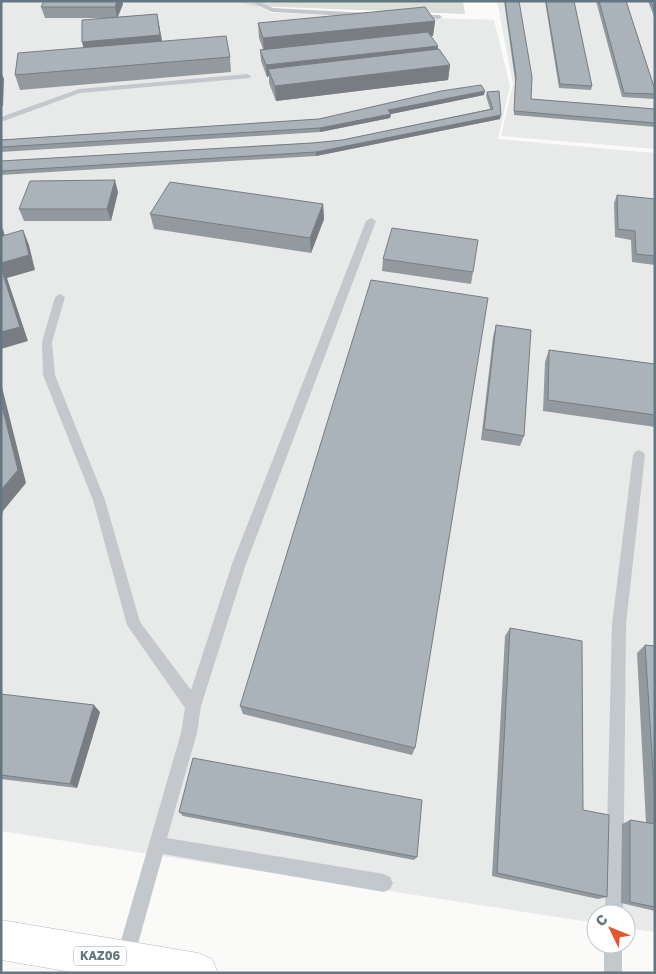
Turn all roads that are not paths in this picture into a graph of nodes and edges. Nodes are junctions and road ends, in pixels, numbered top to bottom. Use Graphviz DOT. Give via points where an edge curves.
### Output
graph roads {
  1 [pos="252,1"];
  2 [pos="379,15"];
  3 [pos="409,16"];
  4 [pos="439,17"];
  5 [pos="247,76"];
  6 [pos="1,120"];
  7 [pos="371,221"];
  8 [pos="60,298"];
  9 [pos="639,455"];
  10 [pos="193,706"];
  11 [pos="157,845"];
  12 [pos="384,883"];
  13 [pos="614,904"];
  14 [pos="1,940"];
  15 [pos="613,954"];
  16 [pos="124,960"];
  17 [pos="198,973"];
  18 [pos="613,973"];
  1 -- 2 [label="lane" via="272,10"];
  3 -- 4 [label="lane"];
  5 -- 6 [label="lane" via="79,91"];
  7 -- 10 [label="lane" via="239,564"];
  8 -- 10 [label="lane" via="47,342 49,375 100,500 134,625"];
  9 -- 13 [label="lane" via="619,624"];
  10 -- 11 [label="lane"];
  11 -- 12 [label="lane"];
  11 -- 16 [label="lane"];
  14 -- 16 [label="highway, KАZ06"];
  15 -- 18 [label="lane"];
  16 -- 17 [label="highway, KАZ06"];
}
